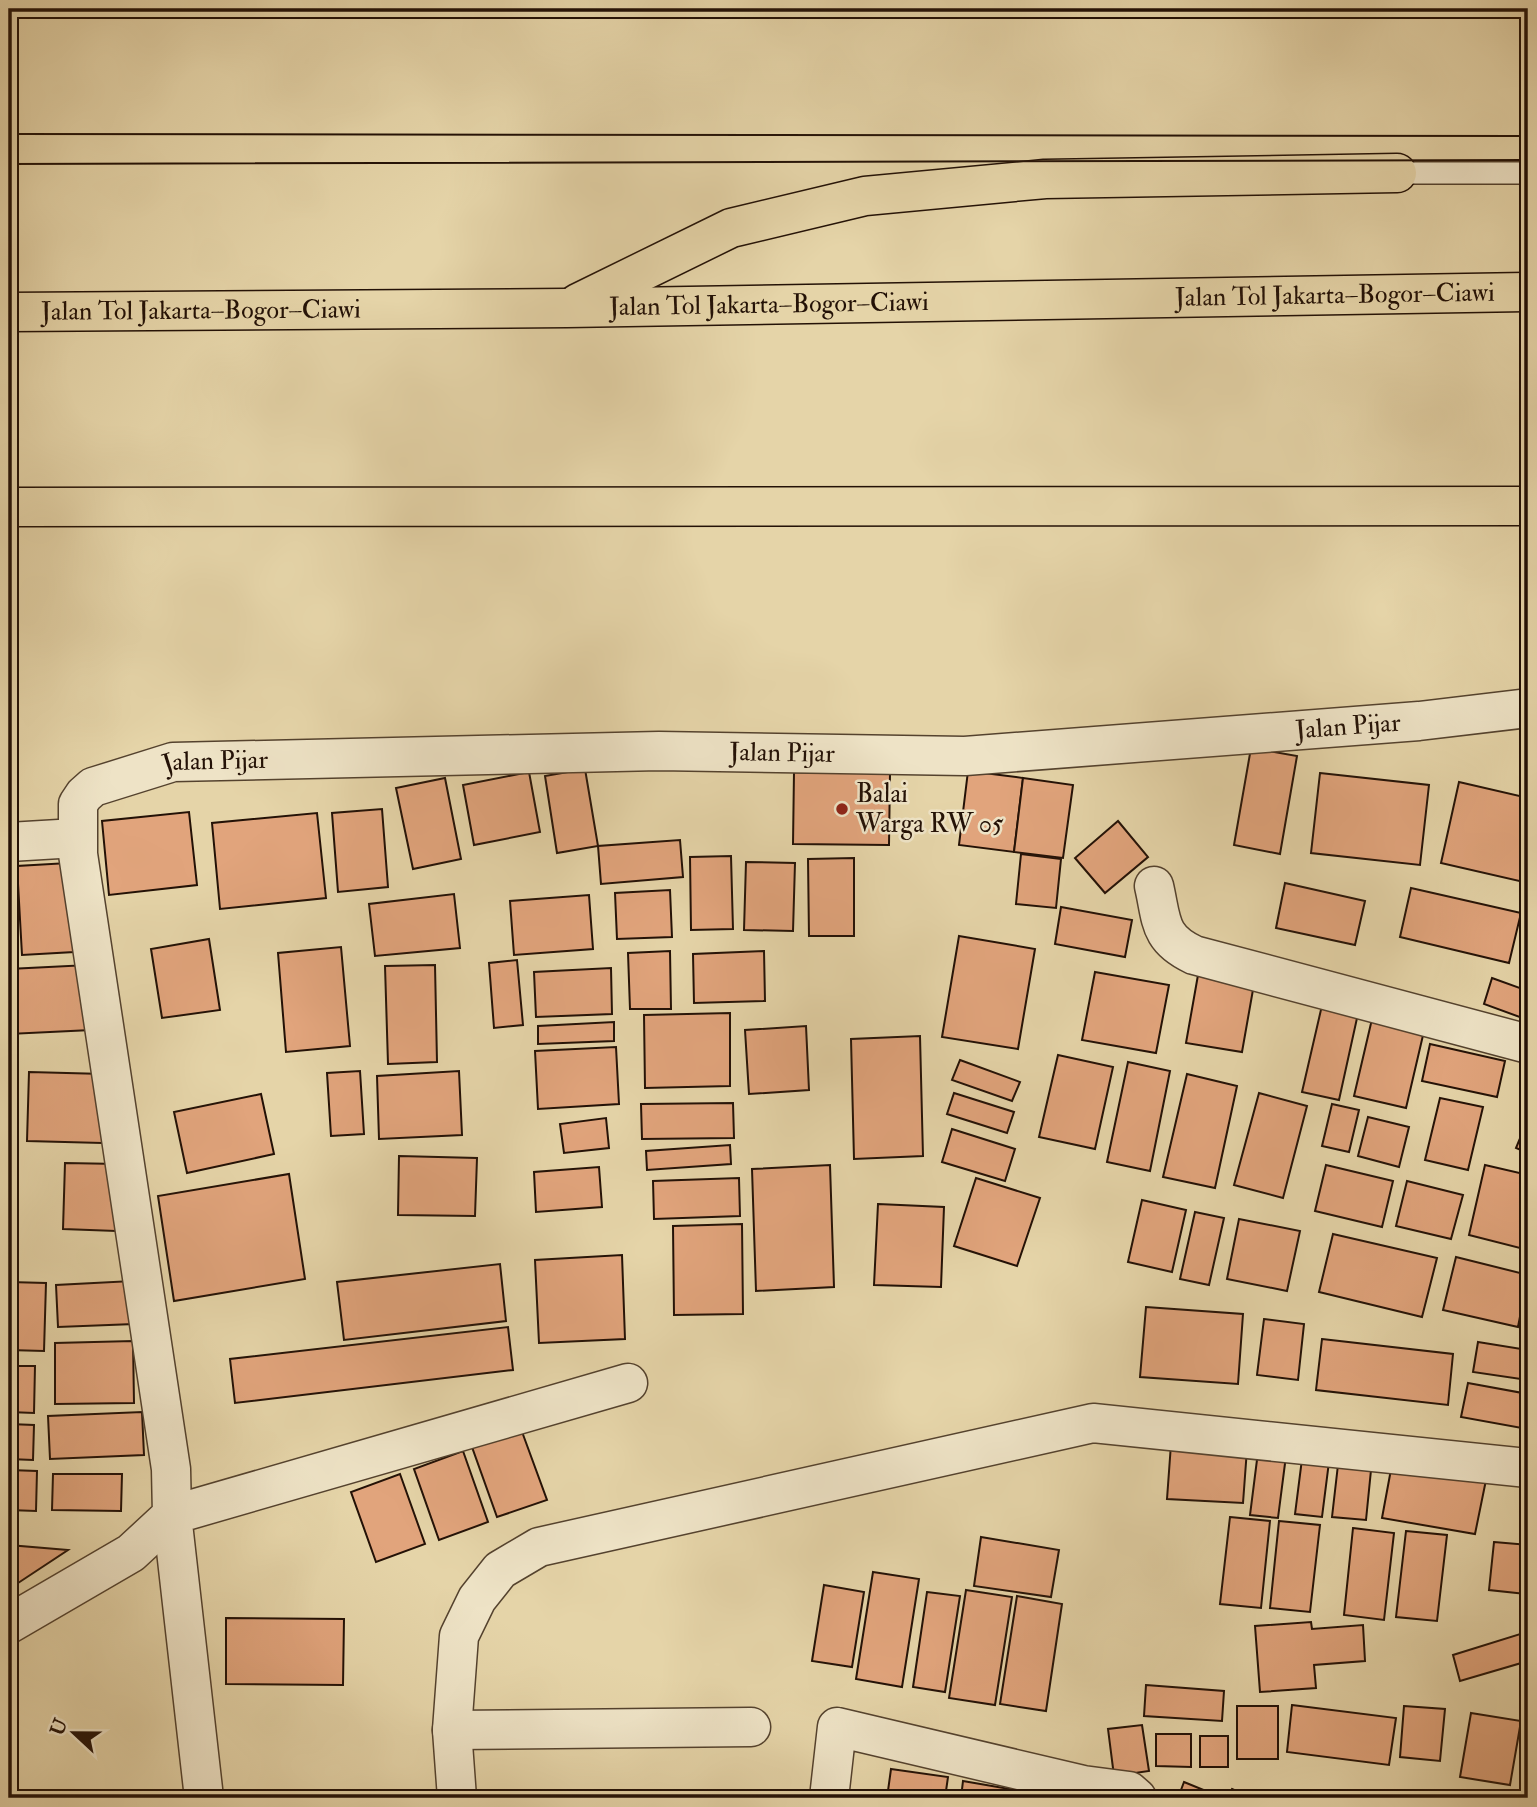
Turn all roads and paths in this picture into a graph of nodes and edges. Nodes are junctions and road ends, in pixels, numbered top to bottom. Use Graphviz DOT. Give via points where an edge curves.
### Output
graph roads {
  1 [pos="1397,173"];
  2 [pos="1528,173"];
  3 [pos="1528,292"];
  4 [pos="567,308"];
  5 [pos="9,312"];
  6 [pos="1528,506"];
  7 [pos="9,508"];
  8 [pos="1528,708"];
  9 [pos="76,838"];
  10 [pos="9,842"];
  11 [pos="1154,886"];
  12 [pos="1528,1044"];
  13 [pos="628,1383"];
  14 [pos="1528,1468"];
  15 [pos="172,1515"];
  16 [pos="9,1624"];
  17 [pos="751,1727"];
  18 [pos="452,1730"];
  19 [pos="204,1798"];
  20 [pos="457,1798"];
  21 [pos="830,1798"];
  22 [pos="1137,1798"];
  1 -- 2 [label="lane"];
  1 -- 4 [label="highway" via="1045,179 865,196 731,228"];
  3 -- 4 [label="highway, Jalan Tol Jakarta–Bogor–Ciawi"];
  4 -- 5 [label="highway, Jalan Tol Jakarta–Bogor–Ciawi"];
  6 -- 7 [label="highway"];
  8 -- 9 [label="street, Jalan Pijar" via="1419,721 965,756 659,751 173,762 93,787 78,804"];
  9 -- 10 [label="street"];
  9 -- 15 [label="street, Jalan Pijar" via="171,1469"];
  11 -- 12 [label="street" via="1165,934 1194,954"];
  13 -- 15 [label="street"];
  14 -- 18 [label="street" via="1093,1423 539,1547 500,1570 477,1599 459,1636"];
  15 -- 16 [label="street" via="131,1553"];
  15 -- 19 [label="street, Jalan Pijar"];
  17 -- 18 [label="street"];
  18 -- 20 [label="street"];
  21 -- 22 [label="street" via="837,1727 1083,1785 1129,1791"];
}
